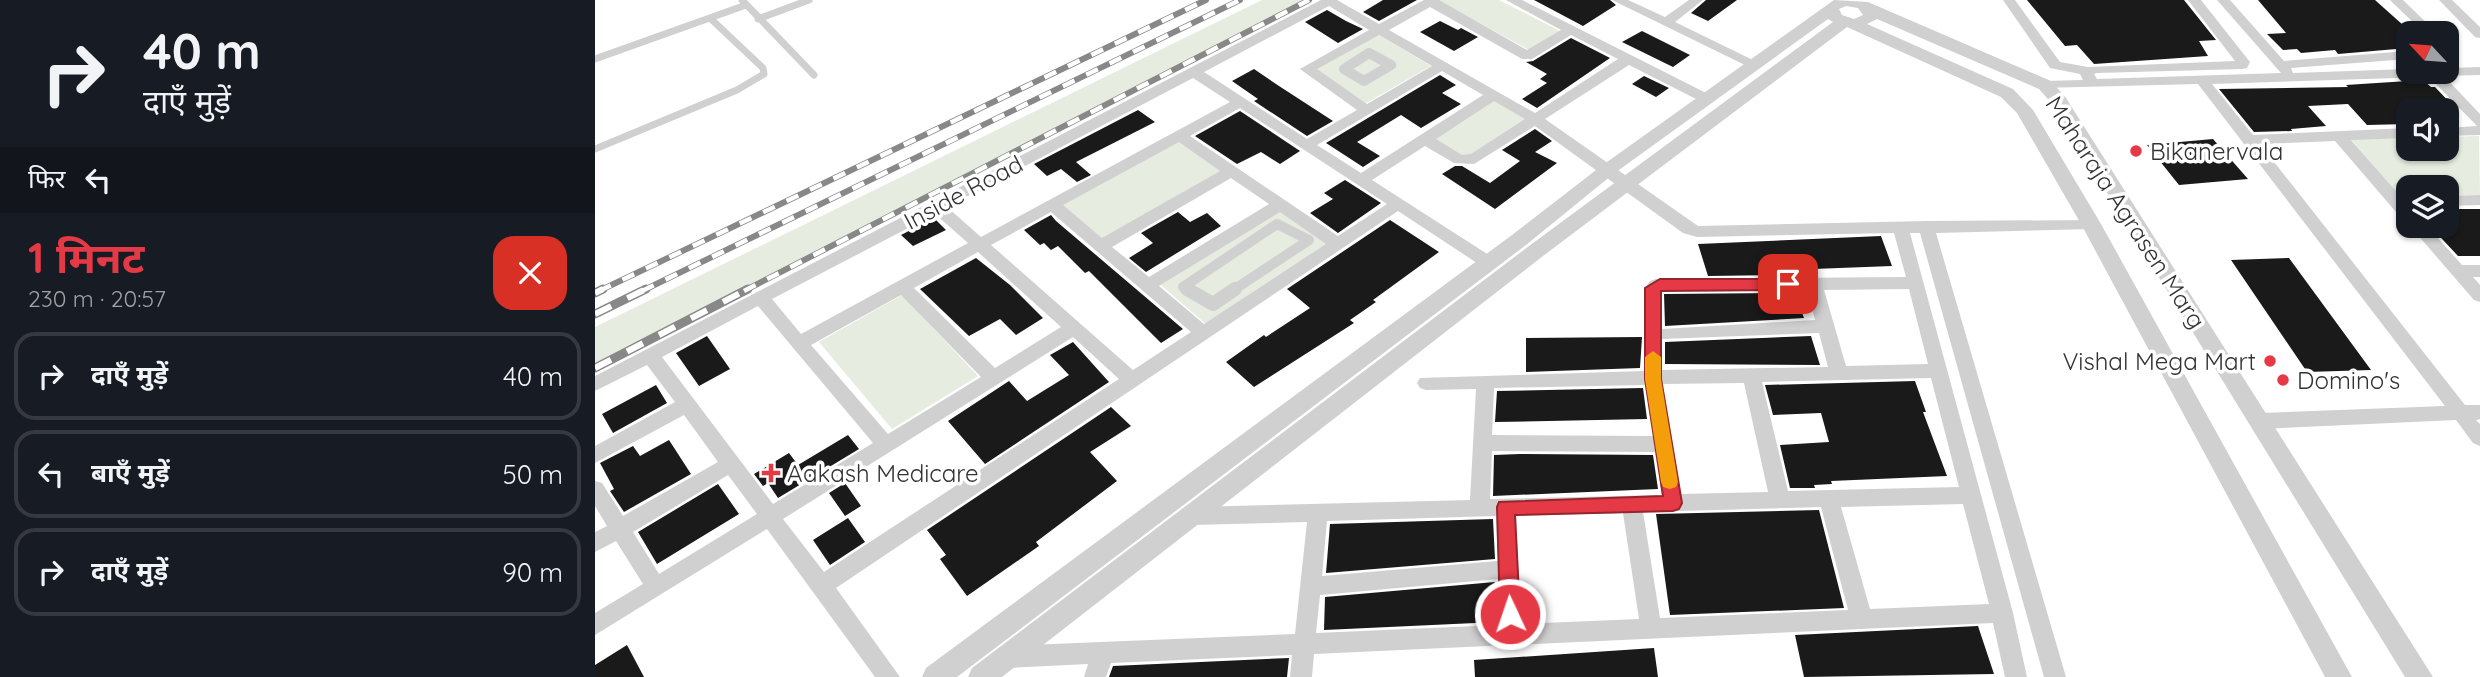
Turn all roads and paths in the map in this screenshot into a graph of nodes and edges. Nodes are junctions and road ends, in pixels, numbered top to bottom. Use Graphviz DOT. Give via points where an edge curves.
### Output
graph roads {
  1 [pos="809,0"];
  2 [pos="1511,0"];
  3 [pos="1618,0"];
  4 [pos="1697,0"];
  5 [pos="2009,0"];
  6 [pos="2194,0"];
  7 [pos="2223,0"];
  8 [pos="2396,0"];
  9 [pos="2445,0"];
  10 [pos="1330,1"];
  11 [pos="1431,1"];
  12 [pos="744,3"];
  13 [pos="1849,8"];
  14 [pos="710,18"];
  15 [pos="758,19"];
  16 [pos="2418,21"];
  17 [pos="1666,23"];
  18 [pos="1378,29"];
  19 [pos="1571,30"];
  20 [pos="2480,34"];
  21 [pos="2396,56"];
  22 [pos="595,59"];
  23 [pos="1628,59"];
  24 [pos="1754,64"];
  25 [pos="1443,65"];
  26 [pos="2281,65"];
  27 [pos="2480,71"];
  28 [pos="1194,72"];
  29 [pos="2459,72"];
  30 [pos="2396,73"];
  31 [pos="814,75"];
  32 [pos="2292,77"];
  33 [pos="2090,78"];
  34 [pos="2202,80"];
  35 [pos="2444,84"];
  36 [pos="2045,85"];
  37 [pos="1495,94"];
  38 [pos="1707,99"];
  39 [pos="1240,102"];
  40 [pos="1367,110"];
  41 [pos="1537,120"];
  42 [pos="2480,122"];
  43 [pos="2480,130"];
  44 [pos="2459,131"];
  45 [pos="2396,134"];
  46 [pos="1179,135"];
  47 [pos="2339,136"];
  48 [pos="1425,139"];
  49 [pos="2249,140"];
  50 [pos="1307,145"];
  51 [pos="595,149"];
  52 [pos="1231,171"];
  53 [pos="1606,171"];
  54 [pos="1362,180"];
  55 [pos="1626,183"];
  56 [pos="2396,196"];
  57 [pos="2480,200"];
  58 [pos="2459,201"];
  59 [pos="1398,204"];
  60 [pos="1052,205"];
  61 [pos="1280,205"];
  62 [pos="936,206"];
  63 [pos="2091,223"];
  64 [pos="1277,225"];
  65 [pos="1926,226"];
  66 [pos="1901,228"];
  67 [pos="2429,238"];
  68 [pos="980,244"];
  69 [pos="1338,244"];
  70 [pos="1101,246"];
  71 [pos="1527,246"];
  72 [pos="1489,263"];
  73 [pos="2458,271"];
  74 [pos="2480,271"];
  75 [pos="1916,283"];
  76 [pos="1814,284"];
  77 [pos="903,286"];
  78 [pos="1147,286"];
  79 [pos="2480,296"];
  80 [pos="761,298"];
  81 [pos="1826,326"];
  82 [pos="1074,328"];
  83 [pos="1203,333"];
  84 [pos="1667,334"];
  85 [pos="799,344"];
  86 [pos="650,355"];
  87 [pos="1939,371"];
  88 [pos="1839,374"];
  89 [pos="1752,376"];
  90 [pos="994,378"];
  91 [pos="1653,379"];
  92 [pos="1132,380"];
  93 [pos="1426,383"];
  94 [pos="1485,383"];
  95 [pos="595,384"];
  96 [pos="687,405"];
  97 [pos="2480,411"];
  98 [pos="2460,412"];
  99 [pos="2260,421"];
  100 [pos="2480,438"];
  101 [pos="1483,443"];
  102 [pos="1664,444"];
  103 [pos="886,445"];
  104 [pos="595,455"];
  105 [pos="731,464"];
  106 [pos="595,489"];
  107 [pos="1972,495"];
  108 [pos="1829,499"];
  109 [pos="1780,500"];
  110 [pos="1673,503"];
  111 [pos="1632,504"];
  112 [pos="1506,507"];
  113 [pos="1480,508"];
  114 [pos="1318,512"];
  115 [pos="1191,516"];
  116 [pos="770,517"];
  117 [pos="619,528"];
  118 [pos="595,542"];
  119 [pos="1508,569"];
  120 [pos="821,586"];
  121 [pos="1312,586"];
  122 [pos="656,587"];
  123 [pos="2003,613"];
  124 [pos="1862,620"];
  125 [pos="595,625"];
  126 [pos="1651,630"];
  127 [pos="1511,636"];
  128 [pos="1305,644"];
  129 [pos="1103,653"];
  130 [pos="1006,657"];
  131 [pos="943,675"];
  132 [pos="889,677"];
  133 [pos="981,677"];
  134 [pos="1095,677"];
  135 [pos="1301,677"];
  136 [pos="2016,677"];
  137 [pos="2055,677"];
  138 [pos="2339,677"];
  139 [pos="2420,677"];
  1 -- 15 [label="lane"];
  2 -- 19 [label="street"];
  3 -- 17 [label="street"];
  4 -- 17 [label="street"];
  5 -- 33 [label="street" via="2055,65"];
  6 -- 33 [label="street" via="2242,65 2094,69"];
  7 -- 26 [label="street"];
  8 -- 16 [label="street"];
  9 -- 20 [label="street"];
  10 -- 18 [label="street"];
  10 -- 28 [label="street, Inside Road"];
  11 -- 18 [label="street"];
  11 -- 19 [label="street" via="1527,56"];
  12 -- 14 [label="lane"];
  12 -- 15 [label="lane"];
  13 -- 24 [label="street"];
  13 -- 36 [label="street, Maharaja Agrasen Marg"];
  13 -- 55 [label="street"];
  13 -- 63 [label="street, Maharaja Agrasen Marg" via="2007,93 2024,110"];
  14 -- 22 [label="lane"];
  14 -- 51 [label="lane" via="764,74 737,90"];
  15 -- 31 [label="lane"];
  17 -- 24 [label="street"];
  18 -- 25 [label="street"];
  18 -- 40 [label="street" via="1307,69"];
  19 -- 23 [label="street"];
  21 -- 26 [label="street"];
  23 -- 38 [label="street"];
  23 -- 41 [label="street"];
  24 -- 38 [label="street"];
  25 -- 37 [label="street"];
  25 -- 40 [label="street"];
  26 -- 32 [label="street"];
  27 -- 29 [label="street"];
  28 -- 39 [label="street"];
  28 -- 62 [label="street, Inside Road"];
  30 -- 32 [label="street"];
  32 -- 34 [label="street"];
  33 -- 34 [label="street"];
  33 -- 36 [label="street"];
  34 -- 49 [label="street"];
  35 -- 42 [label="street"];
  36 -- 99 [label="street, Maharaja Agrasen Marg"];
  37 -- 41 [label="street"];
  37 -- 48 [label="street"];
  38 -- 53 [label="street"];
  39 -- 46 [label="street"];
  39 -- 50 [label="street"];
  40 -- 50 [label="street"];
  41 -- 48 [label="street" via="1467,161"];
  41 -- 53 [label="street"];
  43 -- 44 [label="street"];
  45 -- 47 [label="street"];
  46 -- 52 [label="street"];
  46 -- 60 [label="street"];
  47 -- 49 [label="street"];
  47 -- 56 [label="street"];
  48 -- 54 [label="street"];
  49 -- 98 [label="street"];
  50 -- 54 [label="street"];
  52 -- 61 [label="street"];
  52 -- 70 [label="street"];
  53 -- 55 [label="street"];
  53 -- 71 [label="street"];
  54 -- 59 [label="street"];
  55 -- 66 [label="street" via="1689,229 1707,234"];
  55 -- 71 [label="street"];
  57 -- 58 [label="street"];
  59 -- 69 [label="street"];
  59 -- 72 [label="street"];
  60 -- 68 [label="street"];
  60 -- 70 [label="street"];
  61 -- 69 [label="street"];
  61 -- 78 [label="street"];
  62 -- 68 [label="street"];
  62 -- 80 [label="street, Inside Road"];
  63 -- 65 [label="street"];
  63 -- 138 [label="street, Maharaja Agrasen Marg"];
  64 -- 64 [label="street" via="1309,240 1213,304 1183,287"];
  65 -- 66 [label="street"];
  65 -- 137 [label="street"];
  66 -- 75 [label="street"];
  67 -- 73 [label="street"];
  68 -- 77 [label="street"];
  68 -- 82 [label="street"];
  69 -- 83 [label="street"];
  70 -- 78 [label="street"];
  71 -- 72 [label="street"];
  71 -- 115 [label="street"];
  72 -- 131 [label="street"];
  73 -- 74 [label="street"];
  73 -- 79 [label="street"];
  75 -- 76 [label="street"];
  75 -- 87 [label="street"];
  76 -- 81 [label="street"];
  76 -- 91 [label="street" via="1656,285"];
  77 -- 85 [label="street"];
  77 -- 90 [label="street"];
  78 -- 83 [label="street"];
  80 -- 85 [label="street"];
  80 -- 86 [label="street, Inside Road"];
  81 -- 84 [label="street"];
  81 -- 88 [label="street"];
  82 -- 90 [label="street"];
  82 -- 92 [label="street"];
  83 -- 92 [label="street"];
  85 -- 103 [label="street"];
  86 -- 95 [label="street, Inside Road"];
  86 -- 96 [label="street"];
  87 -- 88 [label="street"];
  87 -- 107 [label="street"];
  88 -- 89 [label="street"];
  89 -- 91 [label="street"];
  89 -- 109 [label="street"];
  90 -- 103 [label="street"];
  91 -- 94 [label="street"];
  91 -- 102 [label="street"];
  92 -- 120 [label="street"];
  93 -- 94 [label="street"];
  94 -- 101 [label="street"];
  96 -- 104 [label="street"];
  96 -- 105 [label="street"];
  97 -- 98 [label="street"];
  98 -- 99 [label="street"];
  98 -- 100 [label="street"];
  99 -- 139 [label="street, Maharaja Agrasen Marg"];
  101 -- 102 [label="street"];
  101 -- 113 [label="street"];
  102 -- 110 [label="street"];
  103 -- 116 [label="street"];
  105 -- 116 [label="street"];
  105 -- 117 [label="street"];
  106 -- 117 [label="street"];
  107 -- 108 [label="street"];
  107 -- 123 [label="street"];
  108 -- 109 [label="street"];
  108 -- 124 [label="street"];
  109 -- 110 [label="street"];
  110 -- 111 [label="street"];
  111 -- 112 [label="street"];
  111 -- 126 [label="street"];
  112 -- 113 [label="street"];
  112 -- 119 [label="street"];
  113 -- 114 [label="street"];
  114 -- 115 [label="street"];
  114 -- 121 [label="street"];
  115 -- 130 [label="street"];
  116 -- 120 [label="street"];
  116 -- 122 [label="street"];
  117 -- 118 [label="street"];
  117 -- 122 [label="street"];
  119 -- 121 [label="street"];
  119 -- 127 [label="street"];
  120 -- 132 [label="street"];
  121 -- 128 [label="street"];
  122 -- 125 [label="street"];
  123 -- 124 [label="street"];
  123 -- 136 [label="street"];
  124 -- 126 [label="street"];
  126 -- 127 [label="street"];
  127 -- 128 [label="street"];
  128 -- 129 [label="street"];
  128 -- 135 [label="street"];
  129 -- 130 [label="street"];
  129 -- 134 [label="street"];
  130 -- 133 [label="street"];
}
